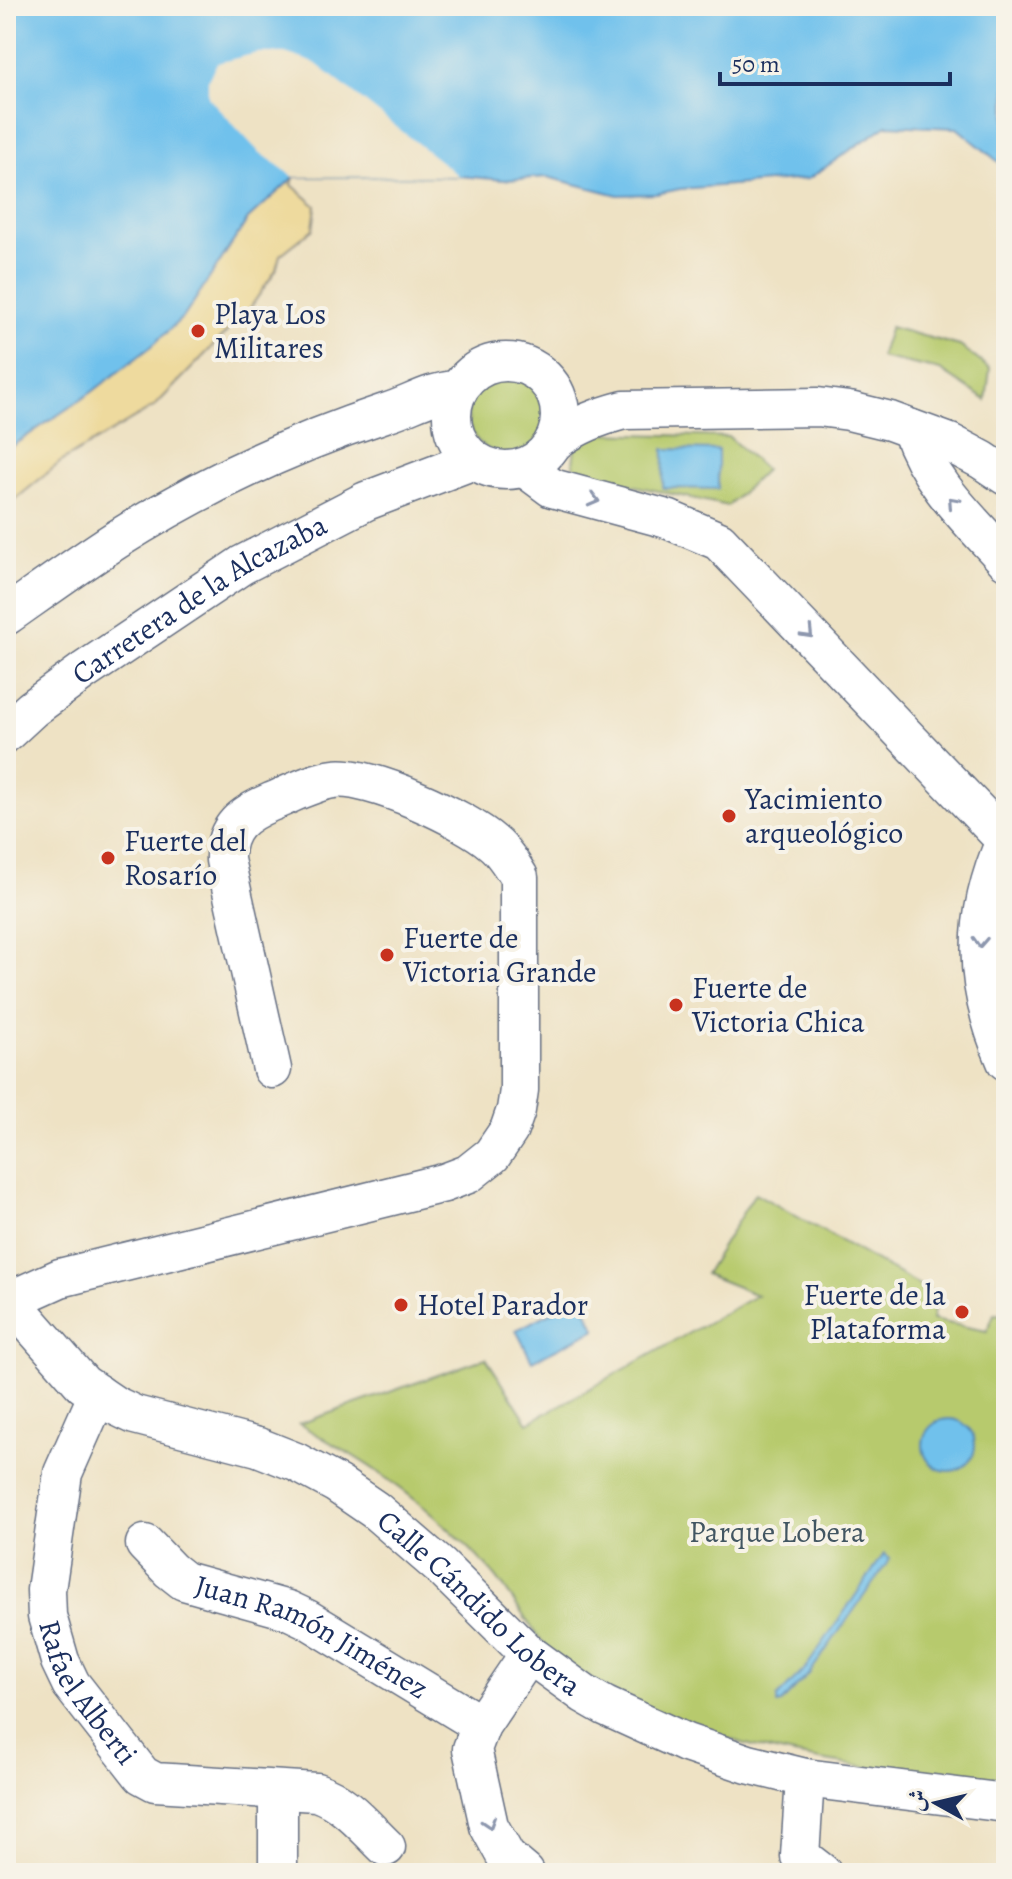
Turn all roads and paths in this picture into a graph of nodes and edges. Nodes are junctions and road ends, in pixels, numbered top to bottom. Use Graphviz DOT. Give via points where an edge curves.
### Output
graph roads {
  1 [pos="549,382"];
  2 [pos="650,410"];
  3 [pos="460,426"];
  4 [pos="911,429"];
  5 [pos="555,441"];
  6 [pos="525,468"];
  7 [pos="1006,476"];
  8 [pos="1006,560"];
  9 [pos="6,616"];
  10 [pos="6,733"];
  11 [pos="1006,840"];
  12 [pos="1006,1061"];
  13 [pos="272,1069"];
  14 [pos="8,1298"];
  15 [pos="98,1394"];
  16 [pos="145,1544"];
  17 [pos="529,1654"];
  18 [pos="477,1743"];
  19 [pos="805,1778"];
  20 [pos="278,1790"];
  21 [pos="1006,1803"];
  22 [pos="386,1847"];
  23 [pos="811,1864"];
  24 [pos="278,1873"];
  25 [pos="525,1873"];
  1 -- 2 [label="street" via="593,399"];
  1 -- 3 [label="street" via="522,364 503,361 483,367 469,376"];
  1 -- 5 [label="street" via="560,411"];
  2 -- 4 [label="street" via="818,407 872,415"];
  2 -- 5 [label="street" via="599,416"];
  3 -- 6 [label="street" via="490,468"];
  3 -- 9 [label="street" via="395,410 282,451 118,539"];
  3 -- 10 [label="street, Carretera de la Alcazaba" via="407,485 242,565 84,671"];
  4 -- 7 [label="street" via="950,443"];
  8 -- 4 [label="street, one-way" via="938,485"];
  5 -- 6 [label="street"];
  6 -- 11 [label="street, one-way" via="552,488 667,519 719,541"];
  11 -- 12 [label="street, one-way" via="989,880 979,940 984,995"];
  13 -- 14 [label="street" via="225,860 227,837 240,818 337,778 365,782 444,812 491,841 519,877 519,1090 509,1130 492,1155 468,1174 444,1183 60,1278"];
  14 -- 15 [label="street, Calle Cándido Lobera" via="83,1384"];
  15 -- 17 [label="street, Calle Cándido Lobera" via="135,1415 258,1447 337,1484 441,1567"];
  15 -- 20 [label="street, Rafael Alberti" via="63,1473 56,1513 46,1590 47,1616 60,1661 71,1684 142,1775 174,1785"];
  16 -- 18 [label="street, Juan Ramón Jiménez" via="184,1581 307,1619"];
  17 -- 18 [label="street"];
  17 -- 19 [label="street, Calle Cándido Lobera" via="584,1694 651,1729 726,1758"];
  18 -- 25 [label="street, one-way" via="489,1826 506,1857"];
  19 -- 21 [label="street, Calle Cándido Lobera"];
  19 -- 23 [label="street"];
  20 -- 22 [label="street, Rafael Alberti" via="330,1796"];
  20 -- 24 [label="street"];
}
